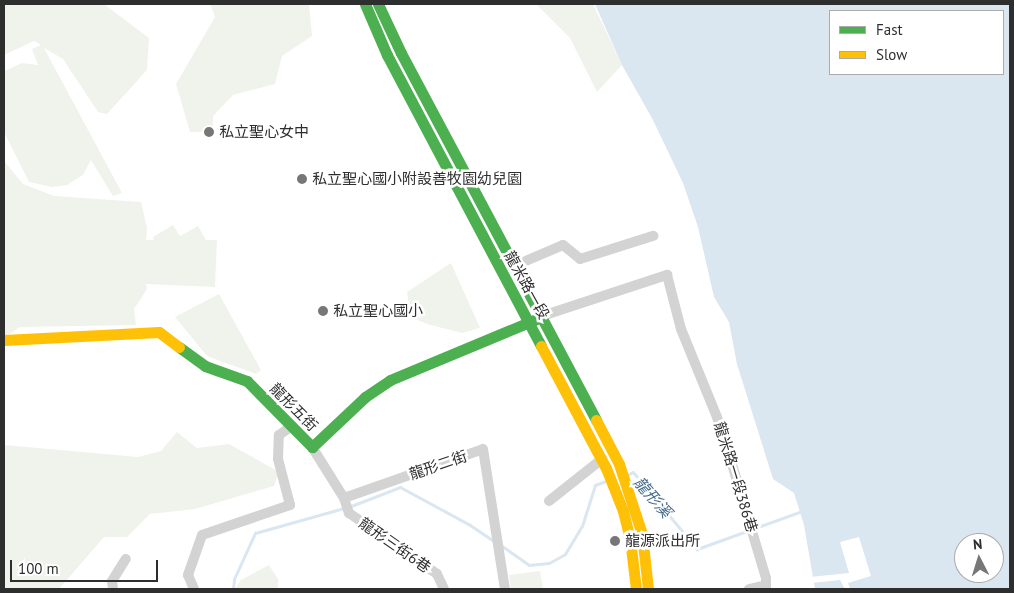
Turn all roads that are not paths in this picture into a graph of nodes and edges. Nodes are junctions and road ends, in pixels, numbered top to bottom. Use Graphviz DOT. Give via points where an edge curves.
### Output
graph roads {
  1 [pos="364,4"];
  2 [pos="378,4"];
  3 [pos="391,32"];
  4 [pos="379,37"];
  5 [pos="652,236"];
  6 [pos="514,266"];
  7 [pos="542,316"];
  8 [pos="530,322"];
  9 [pos="4,340"];
  10 [pos="292,426"];
  11 [pos="312,447"];
  12 [pos="604,464"];
  13 [pos="345,500"];
  14 [pos="549,501"];
  15 [pos="635,508"];
  16 [pos="623,511"];
  17 [pos="126,559"];
  18 [pos="766,587"];
  19 [pos="113,589"];
  20 [pos="194,589"];
  21 [pos="444,589"];
  22 [pos="505,589"];
  23 [pos="636,589"];
  24 [pos="648,589"];
  25 [pos="749,589"];
  1 -- 4 [label="main road, 龍米路一段"];
  2 -- 3 [label="main road, 龍米路一段"];
  3 -- 4 [label="main road"];
  3 -- 6 [label="main road, 龍米路一段"];
  4 -- 8 [label="main road, 龍米路一段"];
  5 -- 6 [label="street" via="580,259 563,245"];
  6 -- 7 [label="main road, 龍米路一段"];
  7 -- 8 [label="main road, 龍形五街"];
  7 -- 15 [label="main road, 龍米路一段" via="619,464"];
  7 -- 18 [label="street, 龍米路一段386巷" via="666,275 681,329 718,417"];
  8 -- 11 [label="main road, 龍形五街" via="390,380 364,397"];
  8 -- 12 [label="main road, 龍米路一段"];
  9 -- 10 [label="main road, 龍形五街" via="159,332 205,366 247,381"];
  10 -- 11 [label="main road, 龍形五街"];
  10 -- 20 [label="street" via="279,435 278,459 290,505 202,535 188,575"];
  11 -- 13 [label="street, 龍形三街6巷"];
  12 -- 14 [label="street"];
  12 -- 16 [label="main road, 龍米路一段"];
  13 -- 21 [label="street, 龍形三街6巷" via="350,513 437,574"];
  13 -- 22 [label="street, 龍形二街" via="483,449"];
  15 -- 16 [label="main road"];
  15 -- 24 [label="main road, 龍米路一段" via="645,551"];
  16 -- 23 [label="main road, 龍米路一段" via="633,554"];
  17 -- 19 [label="street" via="112,581"];
  18 -- 25 [label="street, 龍米路一段386巷"];
}
